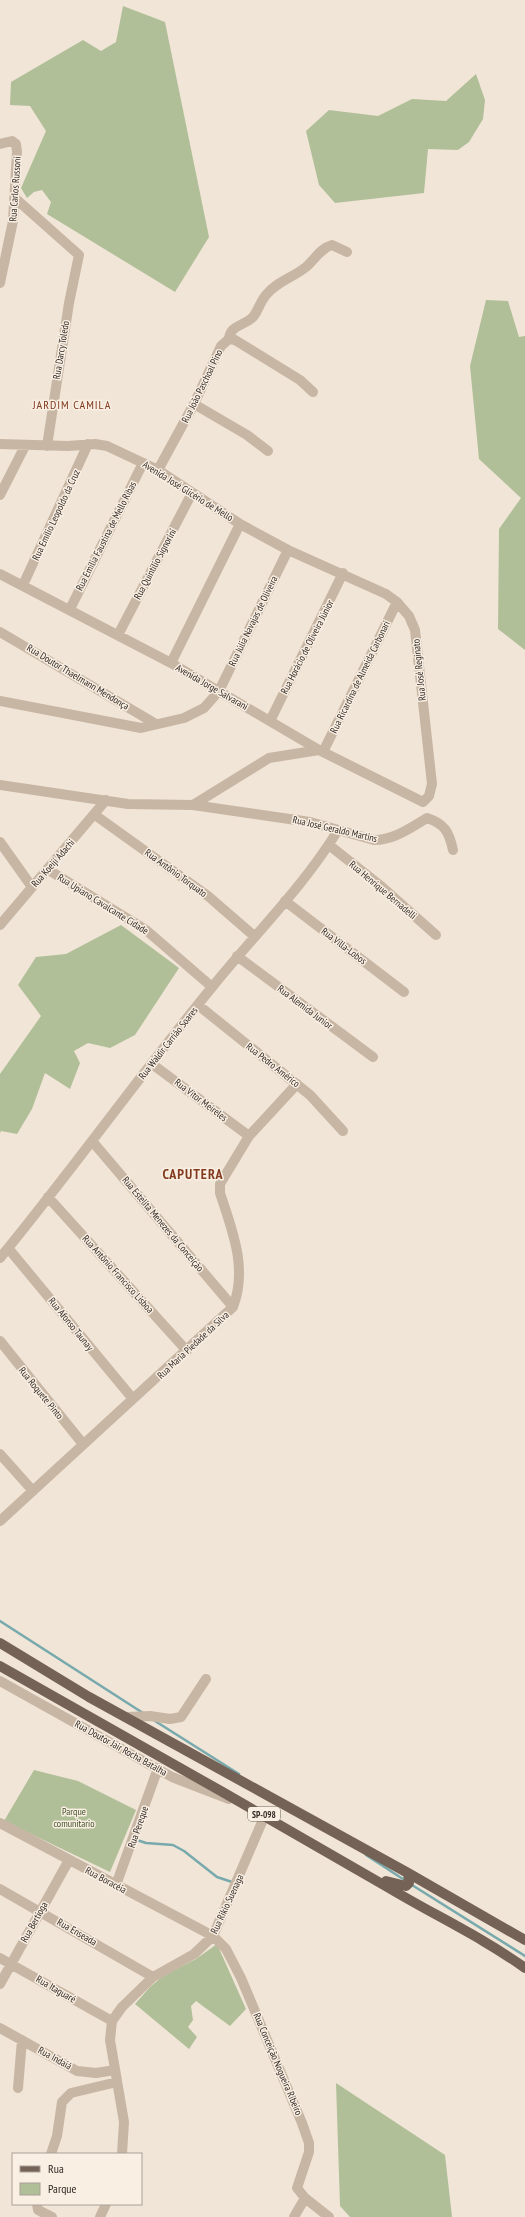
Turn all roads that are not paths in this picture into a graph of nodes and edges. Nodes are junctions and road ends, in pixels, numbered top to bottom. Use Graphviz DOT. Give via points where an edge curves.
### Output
graph roads {
  1 [pos="0,144"];
  2 [pos="16,199"];
  3 [pos="347,252"];
  4 [pos="0,282"];
  5 [pos="229,339"];
  6 [pos="313,392"];
  7 [pos="194,404"];
  8 [pos="0,444"];
  9 [pos="88,444"];
  10 [pos="25,446"];
  11 [pos="47,446"];
  12 [pos="268,451"];
  13 [pos="143,463"];
  14 [pos="158,470"];
  15 [pos="192,493"];
  16 [pos="0,496"];
  17 [pos="240,524"];
  18 [pos="288,550"];
  19 [pos="344,573"];
  20 [pos="0,574"];
  21 [pos="23,585"];
  22 [pos="397,602"];
  23 [pos="70,609"];
  24 [pos="0,632"];
  25 [pos="118,635"];
  26 [pos="171,663"];
  27 [pos="219,691"];
  28 [pos="0,701"];
  29 [pos="270,721"];
  30 [pos="156,724"];
  31 [pos="321,751"];
  32 [pos="0,785"];
  33 [pos="106,800"];
  34 [pos="423,802"];
  35 [pos="193,805"];
  36 [pos="95,815"];
  37 [pos="427,818"];
  38 [pos="338,830"];
  39 [pos="0,842"];
  40 [pos="329,845"];
  41 [pos="453,850"];
  42 [pos="47,869"];
  43 [pos="32,887"];
  44 [pos="285,901"];
  45 [pos="0,925"];
  46 [pos="436,935"];
  47 [pos="254,936"];
  48 [pos="237,956"];
  49 [pos="212,987"];
  50 [pos="404,992"];
  51 [pos="198,1005"];
  52 [pos="373,1058"];
  53 [pos="152,1064"];
  54 [pos="297,1084"];
  55 [pos="344,1131"];
  56 [pos="249,1136"];
  57 [pos="92,1141"];
  58 [pos="48,1197"];
  59 [pos="8,1248"];
  60 [pos="0,1258"];
  61 [pos="233,1307"];
  62 [pos="0,1341"];
  63 [pos="187,1351"];
  64 [pos="133,1400"];
  65 [pos="83,1444"];
  66 [pos="0,1454"];
  67 [pos="32,1491"];
  68 [pos="0,1521"];
  69 [pos="0,1643"];
  70 [pos="0,1666"];
  71 [pos="206,1679"];
  72 [pos="0,1681"];
  73 [pos="128,1718"];
  74 [pos="158,1768"];
  75 [pos="246,1804"];
  76 [pos="265,1815"];
  77 [pos="0,1823"];
  78 [pos="69,1860"];
  79 [pos="408,1873"];
  80 [pos="367,1875"];
  81 [pos="116,1885"];
  82 [pos="0,1889"];
  83 [pos="40,1911"];
  84 [pos="213,1936"];
  85 [pos="525,1940"];
  86 [pos="0,1958"];
  87 [pos="11,1964"];
  88 [pos="525,1968"];
  89 [pos="153,1977"];
  90 [pos="0,1984"];
  91 [pos="112,2021"];
  92 [pos="0,2028"];
  93 [pos="22,2040"];
  94 [pos="114,2070"];
  95 [pos="117,2082"];
  96 [pos="18,2088"];
  97 [pos="51,2153"];
  98 [pos="122,2153"];
  99 [pos="305,2198"];
  100 [pos="37,2205"];
  101 [pos="106,2205"];
  102 [pos="52,2217"];
  103 [pos="100,2217"];
  104 [pos="294,2217"];
  105 [pos="329,2217"];
  1 -- 2 [label="street, Rua Carlos Russoni" via="14,142 18,152"];
  2 -- 4 [label="street, Rua Carlos Russoni"];
  2 -- 11 [label="street, Rua Darcy Toledo" via="79,255 67,310"];
  3 -- 5 [label="street, Rua João Paschoal Pino" via="332,245 326,247 306,267 266,295 253,316 234,328"];
  5 -- 6 [label="street" via="235,340 300,380"];
  5 -- 7 [label="street, Rua João Paschoal Pino" via="221,346"];
  7 -- 12 [label="street" via="247,435"];
  7 -- 14 [label="street, Rua João Paschoal Pino"];
  8 -- 10 [label="street, Avenida José Glicério de Mello"];
  9 -- 11 [label="street, Avenida José Glicério de Mello"];
  9 -- 13 [label="street, Avenida José Glicério de Mello" via="107,446"];
  9 -- 21 [label="street, Rua Emílio Leopoldo da Cruz"];
  10 -- 11 [label="street, Avenida José Glicério de Mello"];
  10 -- 16 [label="street"];
  13 -- 14 [label="street, Avenida José Glicério de Mello"];
  13 -- 23 [label="street, Rua Emília Faustina de Mello Ribas"];
  14 -- 15 [label="street, Avenida José Glicério de Mello"];
  15 -- 17 [label="street, Avenida José Glicério de Mello"];
  15 -- 25 [label="street, Rua Quintilio Signorini"];
  17 -- 18 [label="street, Avenida José Glicério de Mello"];
  17 -- 26 [label="street"];
  18 -- 19 [label="street, Avenida José Glicério de Mello"];
  18 -- 27 [label="street, Rua Júlia Navajas de Oliveira"];
  19 -- 22 [label="street, Rua José Reginato"];
  19 -- 29 [label="street, Rua Horácio de Oliveira Júnior"];
  20 -- 21 [label="street, Avenida Jorge Salvarani"];
  21 -- 23 [label="street, Avenida Jorge Salvarani"];
  22 -- 31 [label="street, Rua Ricardina de Almeida Carbonari"];
  22 -- 34 [label="street, Rua José Reginato" via="409,616 415,630 432,784 429,796"];
  23 -- 25 [label="street, Avenida Jorge Salvarani"];
  24 -- 30 [label="street, Rua Doutor Thaelmann Mendonça"];
  25 -- 26 [label="street, Avenida Jorge Salvarani"];
  26 -- 27 [label="street, Avenida Jorge Salvarani"];
  27 -- 29 [label="street, Avenida Jorge Salvarani"];
  27 -- 30 [label="street, Rua Júlia Navajas de Oliveira" via="204,708 184,718"];
  28 -- 30 [label="street, Rua Júlia Navajas de Oliveira" via="139,728"];
  29 -- 31 [label="street, Avenida Jorge Salvarani"];
  31 -- 34 [label="street, Avenida Jorge Salvarani"];
  31 -- 35 [label="street" via="269,758"];
  32 -- 33 [label="street, Rua José Geraldo Martins"];
  33 -- 35 [label="street, Rua José Geraldo Martins" via="128,804"];
  33 -- 36 [label="street, Rua Koeiji Adachi"];
  34 -- 37 [label="street"];
  35 -- 38 [label="street, Rua José Geraldo Martins" via="310,822"];
  36 -- 42 [label="street, Rua Koeiji Adachi"];
  36 -- 47 [label="street, Rua Antônio Torquato" via="208,896"];
  37 -- 38 [label="street, Rua José Geraldo Martins" via="403,833 382,840"];
  37 -- 41 [label="street" via="437,821 446,828"];
  38 -- 40 [label="street, Rua Waldir Carrião Soares"];
  39 -- 43 [label="street"];
  40 -- 44 [label="street, Rua Waldir Carrião Soares"];
  40 -- 46 [label="street, Rua Henrique Bernadelli"];
  42 -- 43 [label="street, Rua Koeiji Adachi"];
  42 -- 49 [label="street, Rua Upiano Cavalcante Cidade" via="146,930"];
  43 -- 45 [label="street, Rua Koeiji Adachi"];
  44 -- 47 [label="street, Rua Waldir Carrião Soares"];
  44 -- 50 [label="street, Rua Villa-Lobos"];
  47 -- 48 [label="street, Rua Waldir Carrião Soares"];
  48 -- 49 [label="street, Rua Waldir Carrião Soares"];
  48 -- 52 [label="street, Rua Alemida Junior"];
  49 -- 51 [label="street, Rua Waldir Carrião Soares"];
  51 -- 53 [label="street, Rua Waldir Carrião Soares"];
  51 -- 54 [label="street, Rua Pedro Américo"];
  53 -- 56 [label="street, Rua Vitor Meireles"];
  53 -- 57 [label="street, Rua Waldir Carrião Soares"];
  54 -- 55 [label="street, Rua Pedro Américo"];
  54 -- 56 [label="street, Rua Maria Piedade da Silva"];
  56 -- 61 [label="street, Rua Maria Piedade da Silva" via="220,1184 220,1194 238,1251 238,1295"];
  57 -- 58 [label="street, Rua Waldir Carrião Soares"];
  57 -- 61 [label="street, Rua Estelita Menezes da Conceição"];
  58 -- 59 [label="street, Rua Waldir Carrião Soares"];
  58 -- 63 [label="street, Rua Antônio Francisco Lisboa"];
  59 -- 60 [label="street, Rua Waldir Carrião Soares"];
  59 -- 64 [label="street, Rua Afonso Taunay"];
  61 -- 63 [label="street, Rua Maria Piedade da Silva"];
  62 -- 65 [label="street, Rua Roquete Pinto"];
  63 -- 64 [label="street, Rua Maria Piedade da Silva"];
  64 -- 65 [label="street, Rua Maria Piedade da Silva"];
  65 -- 67 [label="street, Rua Maria Piedade da Silva"];
  66 -- 67 [label="street"];
  67 -- 68 [label="street, Rua Maria Piedade da Silva"];
  69 -- 73 [label="main road, SP-098"];
  70 -- 75 [label="main road, SP-098"];
  71 -- 73 [label="street" via="181,1717"];
  72 -- 74 [label="street, Rua Doutor Jair Rocha Batalha"];
  73 -- 79 [label="main road, SP-098"];
  74 -- 75 [label="street, Rua Doutor Jair Rocha Batalha" via="183,1782"];
  74 -- 81 [label="street, Rua Pereque"];
  75 -- 76 [label="main road, SP-098"];
  76 -- 80 [label="main road, SP-098"];
  76 -- 84 [label="street, Rua Rikio Suenaga"];
  77 -- 78 [label="street, Rua Boracéia"];
  78 -- 81 [label="street, Rua Boracéia"];
  78 -- 83 [label="street, Rua Bertioga"];
  79 -- 80 [label="main road" via="409,1883 403,1886"];
  79 -- 85 [label="main road, SP-098"];
  80 -- 88 [label="main road, SP-098" via="474,1935"];
  81 -- 84 [label="street, Rua Boracéia"];
  82 -- 83 [label="street, Rua Enseada"];
  83 -- 87 [label="street, Rua Bertioga"];
  83 -- 89 [label="street, Rua Enseada"];
  84 -- 89 [label="street, Rua Rikio Suenaga" via="194,1954"];
  84 -- 99 [label="street, Rua Conceição Nogueira Ribeiro" via="226,1949 241,1978 302,2123 309,2143 309,2152 297,2188"];
  86 -- 87 [label="street, Rua Itaguaré"];
  87 -- 90 [label="street, Rua Bertioga"];
  87 -- 91 [label="street, Rua Itaguaré"];
  89 -- 91 [label="street, Rua Rikio Suenaga"];
  91 -- 94 [label="street" via="110,2040"];
  92 -- 93 [label="street, Rua Indaiá"];
  93 -- 94 [label="street, Rua Indaiá" via="77,2071 96,2073"];
  93 -- 96 [label="street"];
  94 -- 95 [label="street"];
  95 -- 97 [label="street" via="71,2093 65,2098"];
  95 -- 98 [label="street" via="124,2122"];
  99 -- 104 [label="street"];
  99 -- 105 [label="street"];
  100 -- 102 [label="street" via="38,2210"];
  101 -- 103 [label="street"];
}
